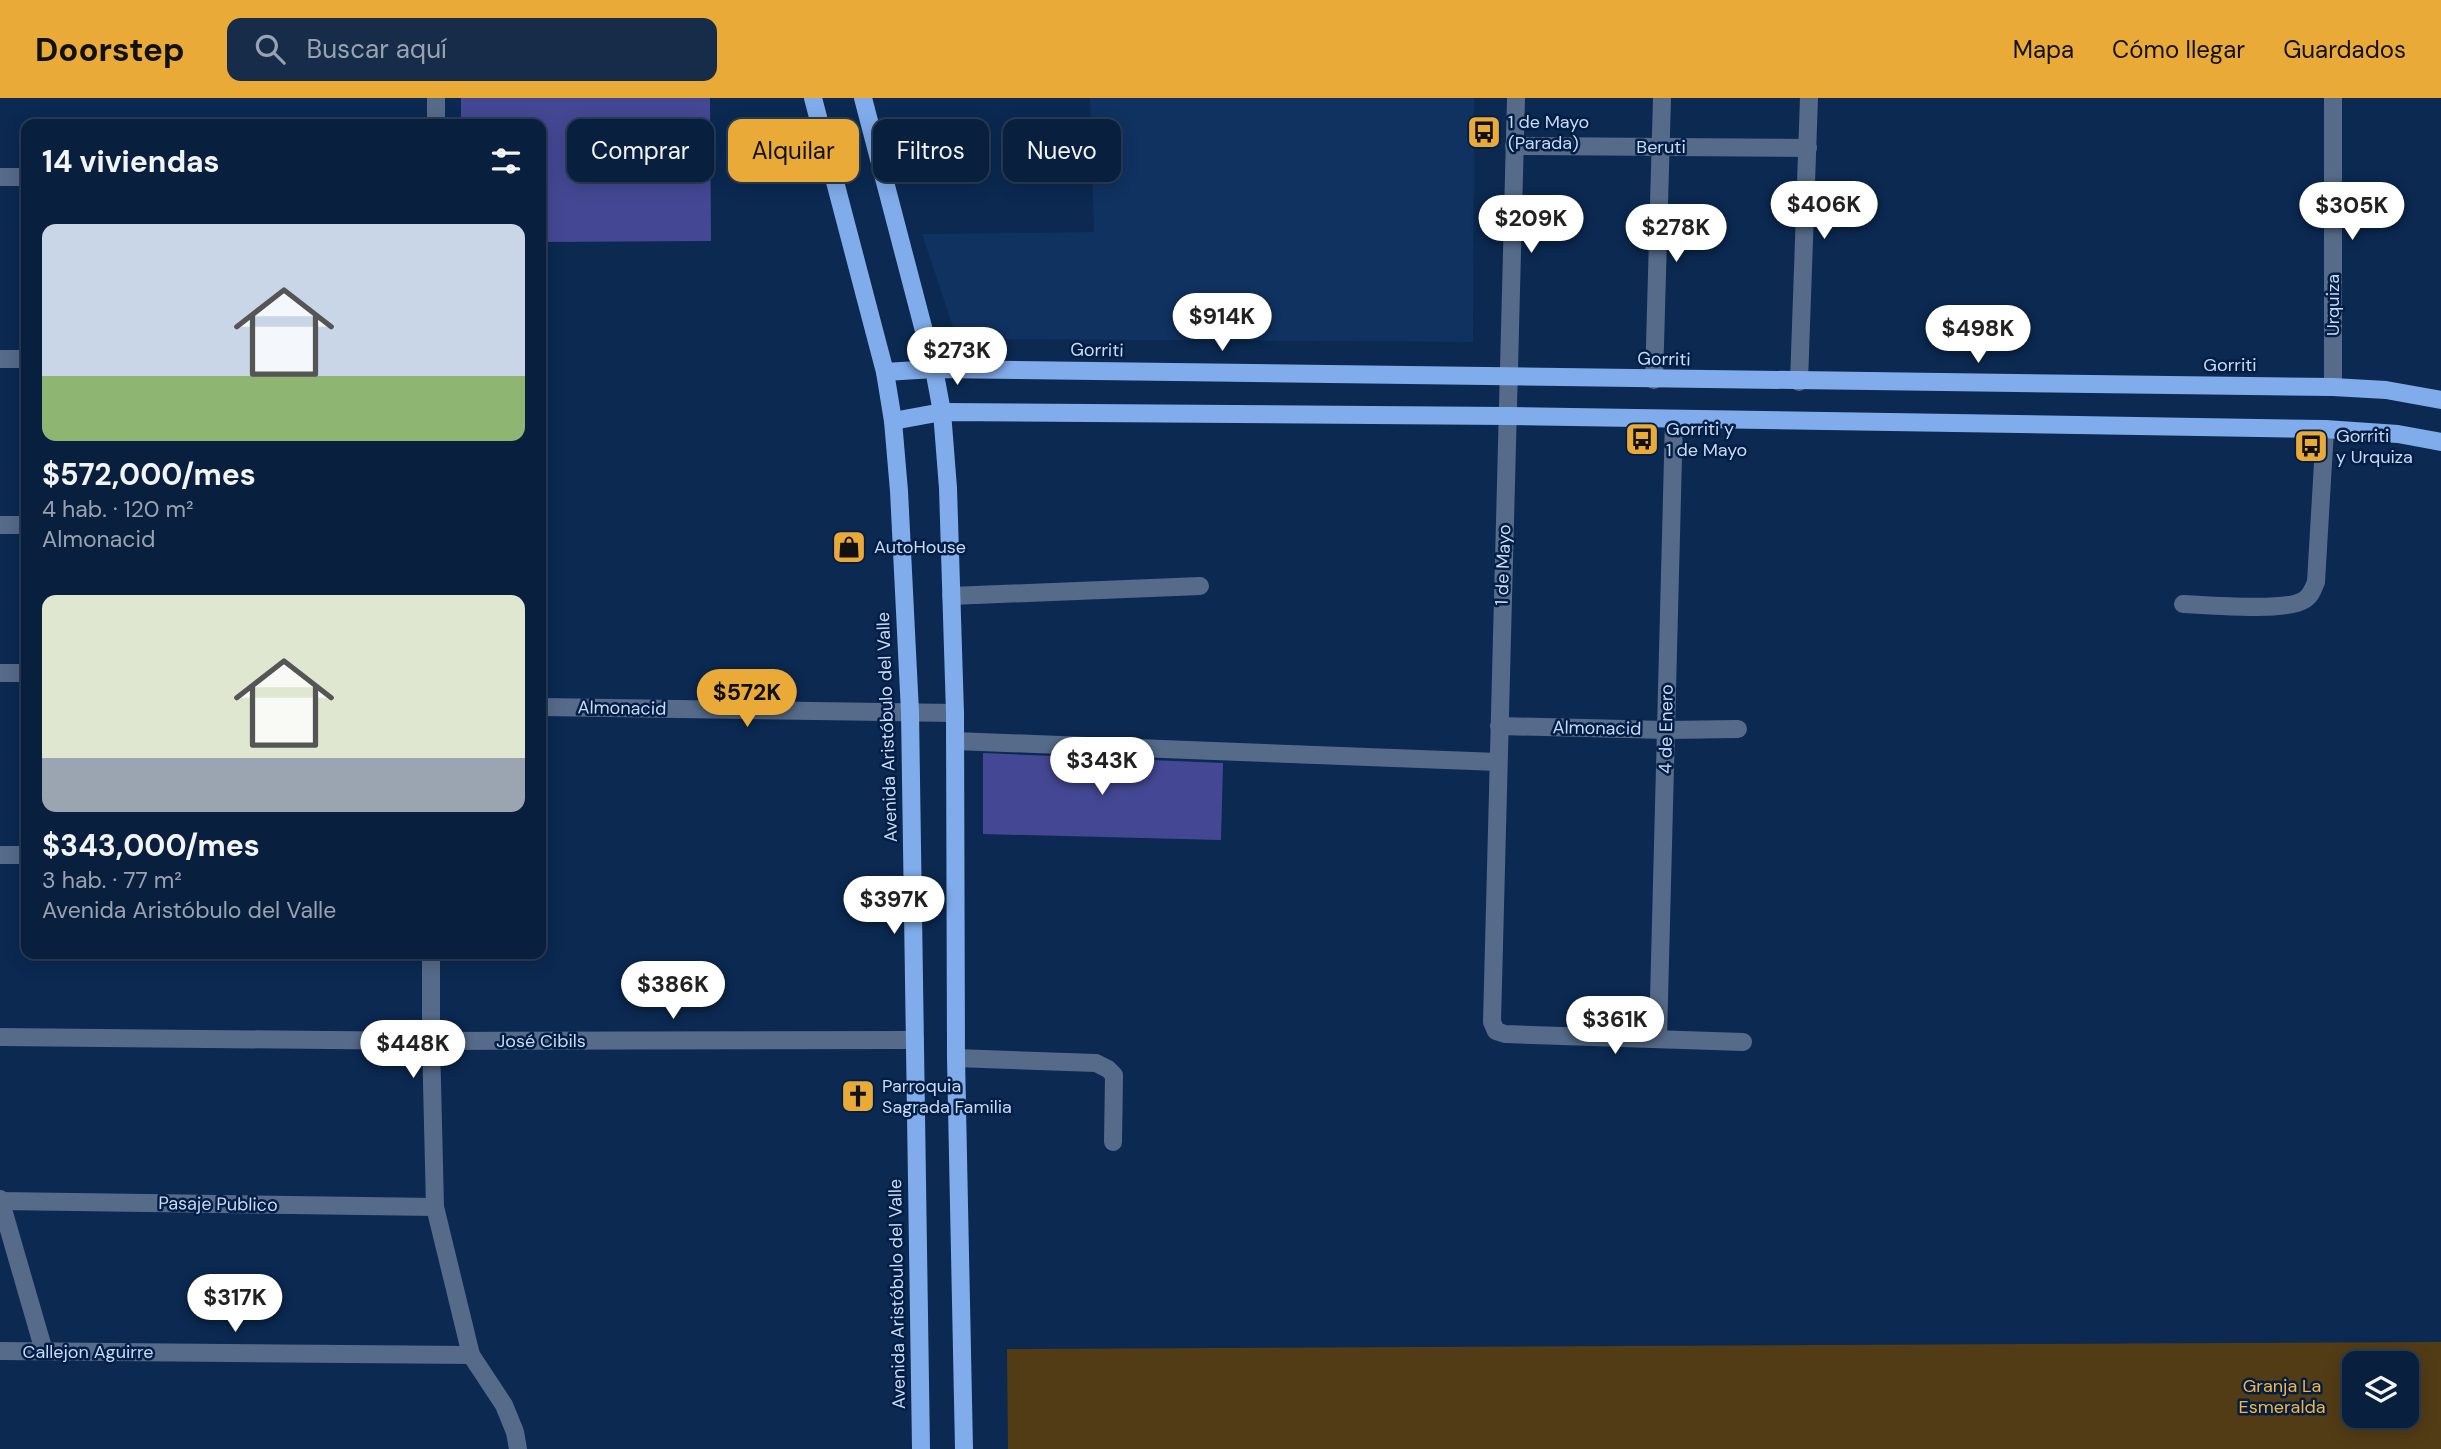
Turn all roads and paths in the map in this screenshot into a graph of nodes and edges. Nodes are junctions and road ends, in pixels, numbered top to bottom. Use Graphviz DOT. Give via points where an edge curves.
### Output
graph roads {
  1 [pos="436,98"];
  2 [pos="813,98"];
  3 [pos="863,98"];
  4 [pos="1516,98"];
  5 [pos="1662,98"];
  6 [pos="1809,98"];
  7 [pos="2333,98"];
  8 [pos="436,119"];
  9 [pos="1514,146"];
  10 [pos="1660,147"];
  11 [pos="1808,148"];
  12 [pos="0,177"];
  13 [pos="21,177"];
  14 [pos="0,359"];
  15 [pos="21,359"];
  16 [pos="934,369"];
  17 [pos="885,372"];
  18 [pos="1509,376"];
  19 [pos="1654,380"];
  20 [pos="1800,383"];
  21 [pos="2333,387"];
  22 [pos="2441,400"];
  23 [pos="942,412"];
  24 [pos="1508,416"];
  25 [pos="1674,419"];
  26 [pos="893,421"];
  27 [pos="2325,429"];
  28 [pos="2441,442"];
  29 [pos="0,525"];
  30 [pos="21,525"];
  31 [pos="1200,586"];
  32 [pos="951,596"];
  33 [pos="2183,604"];
  34 [pos="0,673"];
  35 [pos="21,673"];
  36 [pos="546,707"];
  37 [pos="910,712"];
  38 [pos="955,713"];
  39 [pos="1499,726"];
  40 [pos="1738,729"];
  41 [pos="1665,730"];
  42 [pos="955,741"];
  43 [pos="1498,762"];
  44 [pos="0,855"];
  45 [pos="21,855"];
  46 [pos="431,959"];
  47 [pos="0,1037"];
  48 [pos="1658,1038"];
  49 [pos="915,1040"];
  50 [pos="431,1041"];
  51 [pos="1743,1042"];
  52 [pos="956,1058"];
  53 [pos="1113,1142"];
  54 [pos="0,1200"];
  55 [pos="435,1207"];
  56 [pos="44,1351"];
  57 [pos="0,1352"];
  58 [pos="471,1355"];
  59 [pos="518,1449"];
  60 [pos="921,1449"];
  61 [pos="964,1449"];
  1 -- 8 [label="street"];
  2 -- 17 [label="main road, Avenida Aristóbulo del Valle"];
  3 -- 16 [label="main road"];
  4 -- 9 [label="street, 1 de Mayo"];
  5 -- 10 [label="street"];
  6 -- 11 [label="street"];
  7 -- 21 [label="street, Urquiza"];
  9 -- 10 [label="street, Beruti"];
  9 -- 18 [label="street, 1 de Mayo"];
  10 -- 11 [label="street, Beruti"];
  10 -- 19 [label="street"];
  11 -- 20 [label="street"];
  12 -- 13 [label="street"];
  14 -- 15 [label="street"];
  16 -- 17 [label="main road, Gorriti"];
  16 -- 18 [label="main road, Gorriti"];
  16 -- 23 [label="main road"];
  17 -- 26 [label="main road, Avenida Aristóbulo del Valle"];
  18 -- 19 [label="main road, Gorriti"];
  18 -- 24 [label="street, 1 de Mayo"];
  19 -- 20 [label="main road, Gorriti"];
  20 -- 21 [label="main road, Gorriti"];
  21 -- 22 [label="main road, Gorriti"];
  23 -- 24 [label="main road"];
  23 -- 26 [label="main road"];
  23 -- 32 [label="main road"];
  24 -- 25 [label="main road"];
  24 -- 39 [label="street, 1 de Mayo"];
  25 -- 27 [label="main road"];
  25 -- 41 [label="street, 4 de Enero"];
  26 -- 37 [label="main road, Avenida Aristóbulo del Valle"];
  27 -- 28 [label="main road"];
  27 -- 33 [label="street" via="2316,582 2306,599 2278,606"];
  29 -- 30 [label="street"];
  31 -- 32 [label="street"];
  32 -- 38 [label="main road"];
  34 -- 35 [label="street"];
  36 -- 37 [label="street, Almonacid"];
  37 -- 38 [label="street, Almonacid"];
  37 -- 49 [label="main road, Avenida Aristóbulo del Valle"];
  38 -- 42 [label="main road"];
  39 -- 41 [label="street, Almonacid"];
  39 -- 43 [label="street, 1 de Mayo"];
  40 -- 41 [label="street, Almonacid"];
  41 -- 48 [label="street, 4 de Enero"];
  42 -- 43 [label="street"];
  42 -- 52 [label="main road"];
  43 -- 48 [label="street, 1 de Mayo" via="1492,1022 1496,1031"];
  44 -- 45 [label="street"];
  46 -- 50 [label="street"];
  47 -- 50 [label="street, José Cibils"];
  48 -- 51 [label="street"];
  49 -- 50 [label="street, José Cibils"];
  49 -- 60 [label="main road, Avenida Aristóbulo del Valle"];
  50 -- 55 [label="street"];
  52 -- 53 [label="street" via="1096,1063 1108,1069 1114,1075"];
  52 -- 61 [label="main road"];
  54 -- 55 [label="street, Pasaje Publico"];
  54 -- 56 [label="street"];
  55 -- 58 [label="street"];
  56 -- 57 [label="street, Callejon Aguirre"];
  56 -- 58 [label="street, Callejon Aguirre"];
  58 -- 59 [label="street" via="504,1405"];
}
